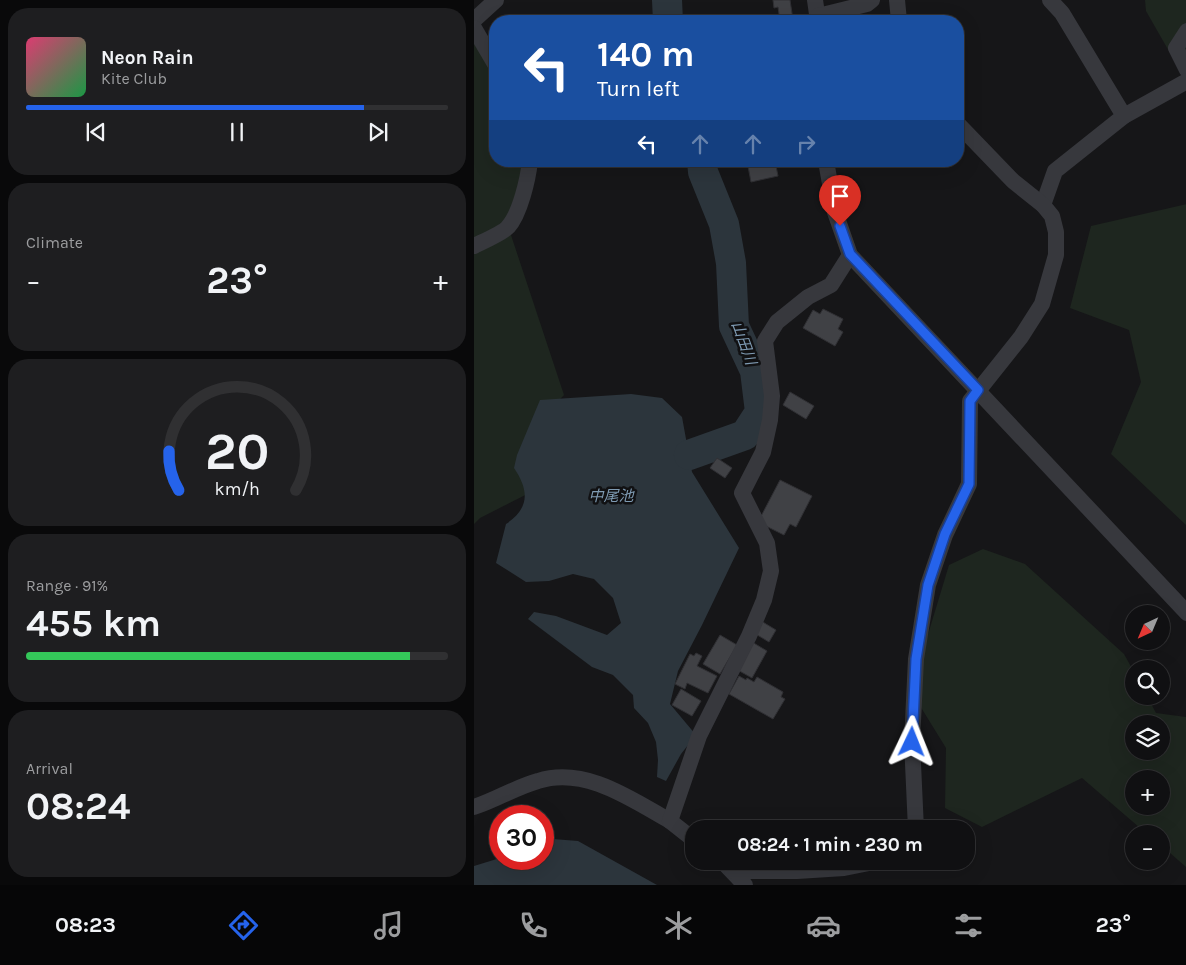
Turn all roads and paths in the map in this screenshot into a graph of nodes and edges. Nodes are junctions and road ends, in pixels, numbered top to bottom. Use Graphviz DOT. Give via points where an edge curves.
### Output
graph roads {
  1 [pos="496,0"];
  2 [pos="872,0"];
  3 [pos="897,0"];
  4 [pos="1050,0"];
  5 [pos="817,12"];
  6 [pos="898,15"];
  7 [pos="474,20"];
  8 [pos="474,28"];
  9 [pos="1186,31"];
  10 [pos="489,54"];
  11 [pos="1186,70"];
  12 [pos="1186,81"];
  13 [pos="1124,116"];
  14 [pos="964,130"];
  15 [pos="529,167"];
  16 [pos="827,167"];
  17 [pos="1043,205"];
  18 [pos="474,246"];
  19 [pos="850,254"];
  20 [pos="978,390"];
  21 [pos="1186,613"];
  22 [pos="474,808"];
  23 [pos="916,820"];
  24 [pos="670,821"];
  25 [pos="685,833"];
  26 [pos="731,870"];
  27 [pos="783,870"];
  28 [pos="813,870"];
  29 [pos="745,885"];
  1 -- 7 [label="street"];
  2 -- 5 [label="street" via="867,4"];
  3 -- 6 [label="street"];
  4 -- 13 [label="street" via="1062,13"];
  8 -- 10 [label="street"];
  9 -- 11 [label="street" via="1176,48"];
  12 -- 13 [label="street"];
  13 -- 17 [label="street" via="1055,170"];
  14 -- 17 [label="street" via="1013,181"];
  15 -- 18 [label="street" via="526,186 508,227"];
  16 -- 19 [label="street" via="835,212"];
  17 -- 20 [label="street" via="1052,216 1056,256 1042,304 1021,337"];
  19 -- 20 [label="street"];
  19 -- 24 [label="street" via="831,285 808,297 777,322 765,341 772,396 770,420 763,452 742,493 767,543 771,570 750,636 699,736"];
  20 -- 21 [label="street"];
  20 -- 23 [label="street" via="970,401 969,484 945,534 928,585 916,659 912,742"];
  22 -- 24 [label="street" via="556,776 578,778 612,790"];
  24 -- 25 [label="street"];
  26 -- 29 [label="street"];
  27 -- 28 [label="street"];
}
